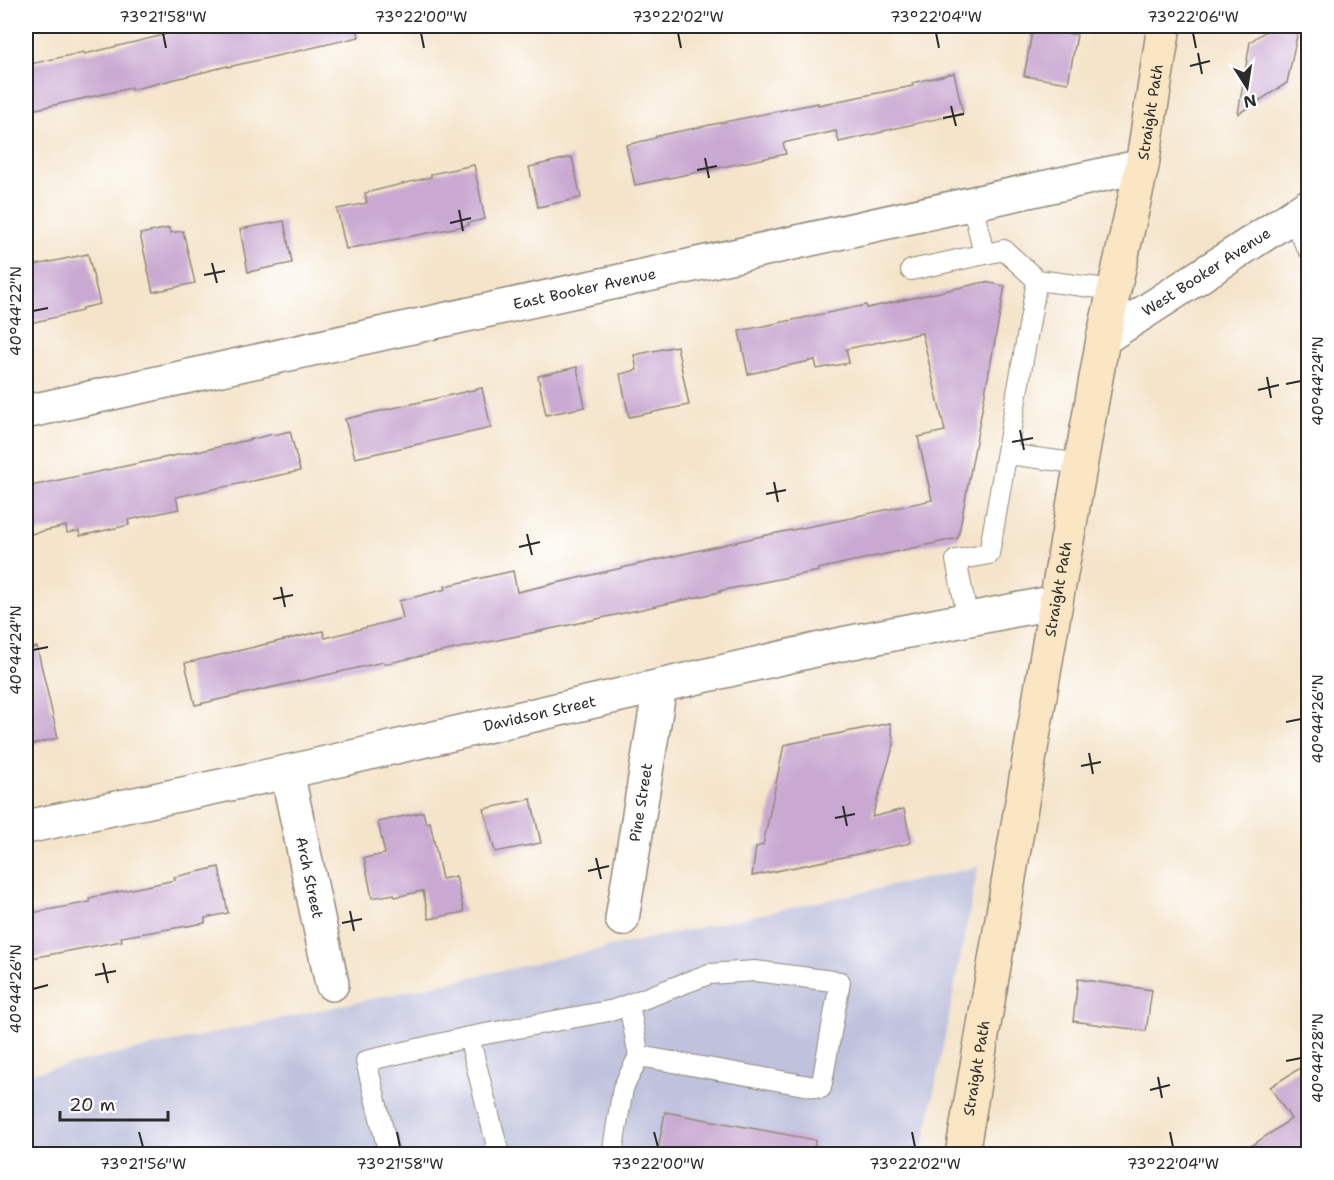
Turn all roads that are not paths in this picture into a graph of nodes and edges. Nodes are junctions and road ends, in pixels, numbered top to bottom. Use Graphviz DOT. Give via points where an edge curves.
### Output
graph roads {
  1 [pos="1164,26"];
  2 [pos="1142,166"];
  3 [pos="972,203"];
  4 [pos="1300,212"];
  5 [pos="1308,249"];
  6 [pos="984,254"];
  7 [pos="911,270"];
  8 [pos="1037,280"];
  9 [pos="1114,291"];
  10 [pos="1103,339"];
  11 [pos="26,412"];
  12 [pos="1007,454"];
  13 [pos="1081,464"];
  14 [pos="1056,602"];
  15 [pos="968,620"];
  16 [pos="660,686"];
  17 [pos="287,772"];
  18 [pos="26,827"];
  19 [pos="622,919"];
  20 [pos="332,984"];
  21 [pos="629,1005"];
  22 [pos="469,1037"];
  23 [pos="639,1056"];
  24 [pos="389,1155"];
  25 [pos="499,1155"];
  26 [pos="612,1155"];
  27 [pos="962,1155"];
  1 -- 2 [label="main road, Straight Path"];
  2 -- 3 [label="street, East Booker Avenue"];
  2 -- 9 [label="main road, Straight Path"];
  3 -- 6 [label="lane"];
  3 -- 11 [label="street, East Booker Avenue"];
  4 -- 5 [label="lane"];
  4 -- 10 [label="street, West Booker Avenue"];
  6 -- 7 [label="lane"];
  6 -- 8 [label="lane" via="1004,250"];
  8 -- 9 [label="lane"];
  8 -- 12 [label="lane"];
  9 -- 10 [label="main road, Straight Path"];
  10 -- 13 [label="main road, Straight Path"];
  12 -- 13 [label="lane"];
  12 -- 15 [label="lane" via="989,554 956,560"];
  13 -- 14 [label="main road, Straight Path"];
  14 -- 15 [label="street, Davidson Street"];
  14 -- 27 [label="main road, Straight Path"];
  15 -- 16 [label="street, Davidson Street"];
  16 -- 17 [label="street, Davidson Street"];
  16 -- 19 [label="street, Pine Street"];
  17 -- 18 [label="street, Davidson Street"];
  17 -- 20 [label="street, Arch Street"];
  21 -- 22 [label="lane"];
  21 -- 23 [label="lane"];
  21 -- 23 [label="lane" via="709,974 755,971 840,982 820,1088"];
  22 -- 24 [label="lane" via="366,1061"];
  22 -- 25 [label="lane"];
  23 -- 26 [label="lane" via="623,1088"];
}
